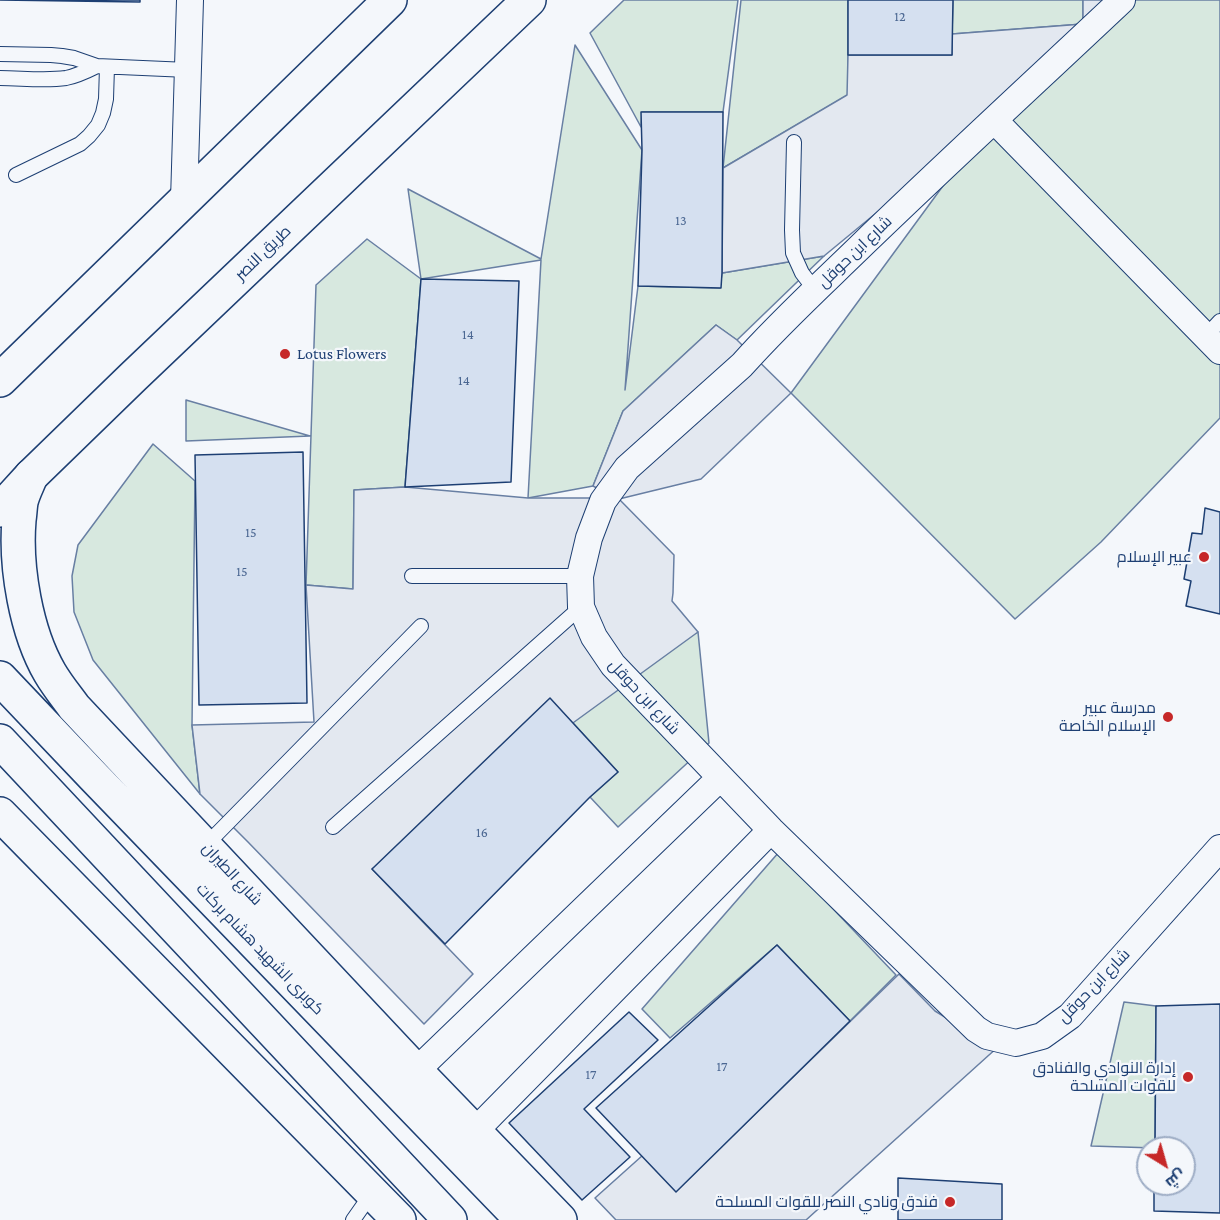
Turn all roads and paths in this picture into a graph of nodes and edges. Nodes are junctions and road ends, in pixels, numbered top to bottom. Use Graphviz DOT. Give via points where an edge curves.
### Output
graph roads {
  1 [pos="190,0"];
  2 [pos="390,0"];
  3 [pos="529,0"];
  4 [pos="1122,0"];
  5 [pos="0,54"];
  6 [pos="102,67"];
  7 [pos="188,70"];
  8 [pos="0,78"];
  9 [pos="994,120"];
  10 [pos="794,142"];
  11 [pos="16,175"];
  12 [pos="184,201"];
  13 [pos="815,290"];
  14 [pos="1215,336"];
  15 [pos="0,380"];
  16 [pos="31,476"];
  17 [pos="0,510"];
  18 [pos="411,576"];
  19 [pos="580,576"];
  20 [pos="581,607"];
  21 [pos="421,626"];
  22 [pos="0,662"];
  23 [pos="50,672"];
  24 [pos="0,678"];
  25 [pos="0,741"];
  26 [pos="720,778"];
  27 [pos="0,814"];
  28 [pos="333,827"];
  29 [pos="771,830"];
  30 [pos="206,846"];
  31 [pos="1220,848"];
  32 [pos="416,1071"];
  33 [pos="474,1131"];
  34 [pos="387,1211"];
  35 [pos="353,1220"];
  36 [pos="450,1220"];
  37 [pos="522,1220"];
  38 [pos="560,1220"];
  1 -- 7 [label="street"];
  2 -- 12 [label="main road"];
  3 -- 16 [label="main road, طريق النصر"];
  4 -- 9 [label="street, شارع ابن حوقل"];
  5 -- 6 [label="lane" via="62,56"];
  6 -- 7 [label="lane"];
  6 -- 8 [label="lane" via="67,78"];
  6 -- 11 [label="lane" via="106,99 98,125 80,144"];
  7 -- 12 [label="street"];
  9 -- 13 [label="street, شارع ابن حوقل"];
  9 -- 14 [label="street" via="1170,301"];
  10 -- 13 [label="lane" via="794,253"];
  12 -- 15 [label="main road"];
  13 -- 19 [label="street, شارع ابن حوقل" via="742,365 627,468 603,501"];
  16 -- 17 [label="main road, طريق النصر"];
  16 -- 23 [label="main road, شارع الطيران" via="21,502 18,560 28,618"];
  18 -- 19 [label="lane"];
  19 -- 20 [label="street, شارع ابن حوقل"];
  20 -- 26 [label="street, شارع ابن حوقل" via="594,637 613,665"];
  20 -- 28 [label="lane"];
  21 -- 30 [label="lane"];
  22 -- 23 [label="main road" via="17,661"];
  23 -- 30 [label="main road, شارع الطيران" via="74,707"];
  24 -- 37 [label="main road, كوبرى الشهيد هشام بركات"];
  25 -- 36 [label="main road"];
  26 -- 29 [label="street, شارع ابن حوقل"];
  26 -- 32 [label="street"];
  27 -- 34 [label="main road"];
  29 -- 31 [label="street, شارع ابن حوقل" via="976,1029 1016,1043 1042,1036 1070,1016"];
  29 -- 33 [label="street"];
  30 -- 32 [label="main road, شارع الطيران"];
  32 -- 33 [label="main road, شارع الطيران"];
  33 -- 38 [label="main road, شارع الطيران"];
  34 -- 35 [label="lane"];
}
